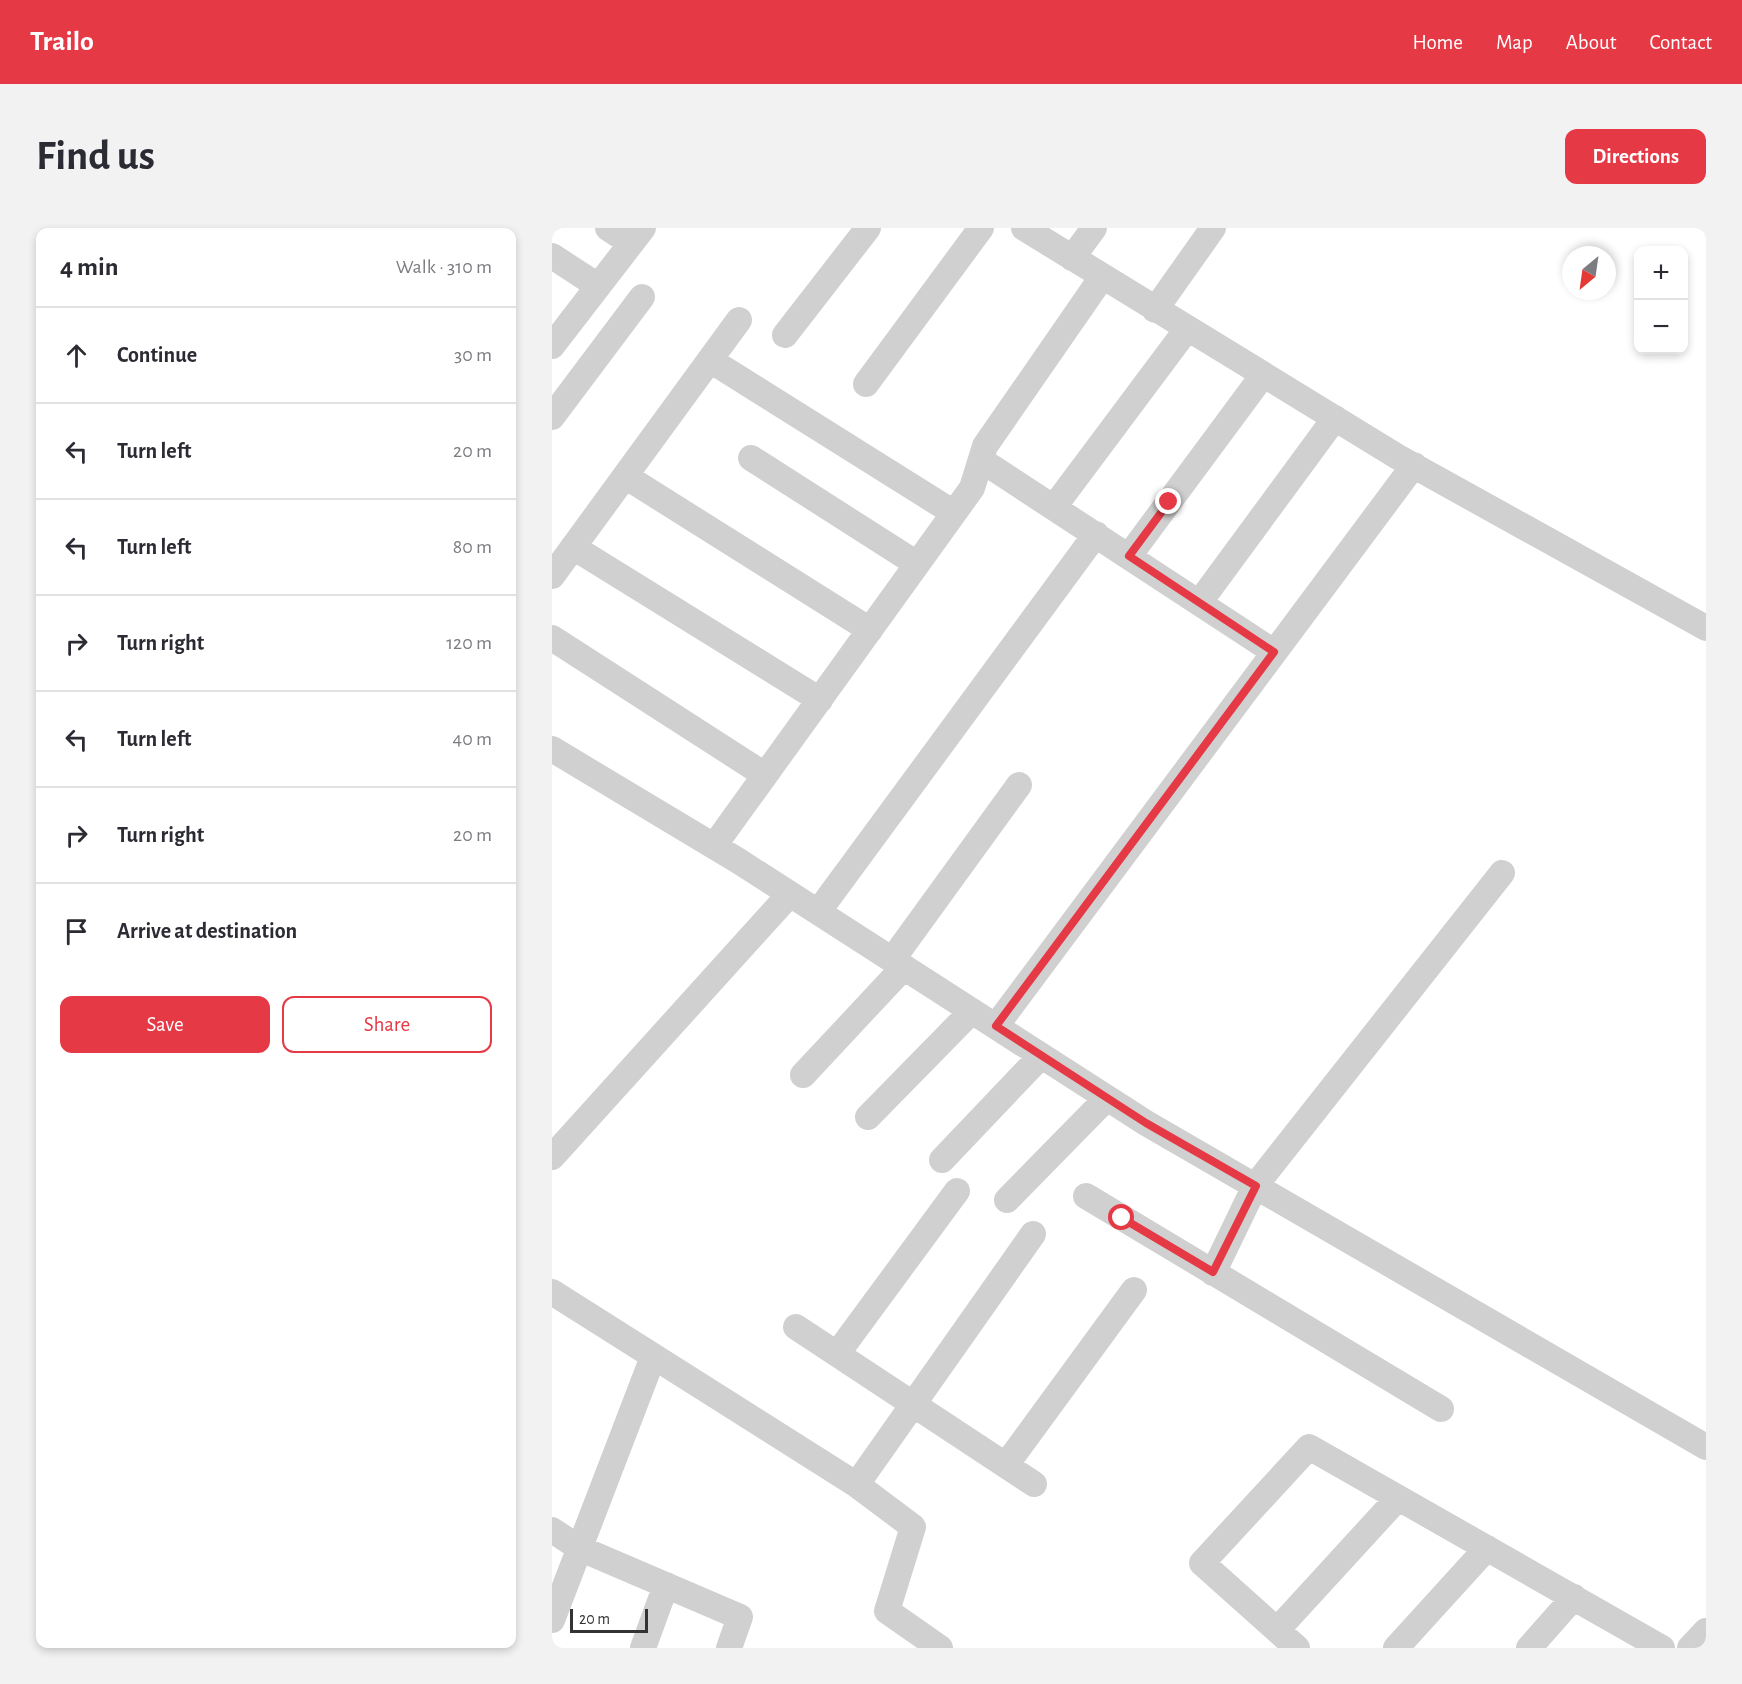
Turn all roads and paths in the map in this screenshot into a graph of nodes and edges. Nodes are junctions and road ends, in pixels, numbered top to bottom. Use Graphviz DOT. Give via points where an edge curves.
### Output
graph roads {
  1 [pos="608,228"];
  2 [pos="868,228"];
  3 [pos="981,228"];
  4 [pos="1024,228"];
  5 [pos="1094,228"];
  6 [pos="1213,228"];
  7 [pos="637,235"];
  8 [pos="552,256"];
  9 [pos="1072,258"];
  10 [pos="1102,278"];
  11 [pos="598,286"];
  12 [pos="642,297"];
  13 [pos="1155,310"];
  14 [pos="562,315"];
  15 [pos="739,320"];
  16 [pos="1186,329"];
  17 [pos="786,335"];
  18 [pos="552,346"];
  19 [pos="710,360"];
  20 [pos="1263,375"];
  21 [pos="866,384"];
  22 [pos="552,417"];
  23 [pos="1335,418"];
  24 [pos="751,458"];
  25 [pos="981,460"];
  26 [pos="1414,465"];
  27 [pos="625,476"];
  28 [pos="1054,507"];
  29 [pos="954,513"];
  30 [pos="1096,534"];
  31 [pos="573,547"];
  32 [pos="1129,556"];
  33 [pos="917,564"];
  34 [pos="552,576"];
  35 [pos="1199,603"];
  36 [pos="1706,628"];
  37 [pos="870,630"];
  38 [pos="552,638"];
  39 [pos="1274,652"];
  40 [pos="820,700"];
  41 [pos="552,749"];
  42 [pos="765,775"];
  43 [pos="1019,785"];
  44 [pos="714,846"];
  45 [pos="1502,873"];
  46 [pos="790,894"];
  47 [pos="818,912"];
  48 [pos="898,963"];
  49 [pos="972,1011"];
  50 [pos="996,1026"];
  51 [pos="1041,1056"];
  52 [pos="803,1075"];
  53 [pos="1107,1098"];
  54 [pos="868,1117"];
  55 [pos="552,1157"];
  56 [pos="942,1160"];
  57 [pos="1256,1186"];
  58 [pos="957,1191"];
  59 [pos="1086,1196"];
  60 [pos="1007,1200"];
  61 [pos="1033,1234"];
  62 [pos="1213,1272"];
  63 [pos="1134,1290"];
  64 [pos="552,1292"];
  65 [pos="796,1326"];
  66 [pos="837,1354"];
  67 [pos="653,1357"];
  68 [pos="913,1404"];
  69 [pos="1441,1409"];
  70 [pos="1706,1447"];
  71 [pos="1006,1466"];
  72 [pos="857,1484"];
  73 [pos="1034,1484"];
  74 [pos="1398,1498"];
  75 [pos="552,1530"];
  76 [pos="579,1548"];
  77 [pos="1487,1548"];
  78 [pos="666,1585"];
  79 [pos="1574,1597"];
  80 [pos="552,1620"];
  81 [pos="1277,1630"];
  82 [pos="1706,1631"];
  83 [pos="926,1644"];
  84 [pos="643,1648"];
  85 [pos="729,1648"];
  86 [pos="1297,1648"];
  87 [pos="1396,1648"];
  88 [pos="1529,1648"];
  89 [pos="1662,1648"];
  90 [pos="1690,1648"];
  1 -- 7 [label="street"];
  2 -- 17 [label="street"];
  3 -- 21 [label="street"];
  4 -- 9 [label="street"];
  5 -- 9 [label="street"];
  6 -- 13 [label="street"];
  7 -- 11 [label="street"];
  8 -- 11 [label="street"];
  9 -- 10 [label="street"];
  10 -- 13 [label="street"];
  10 -- 25 [label="street" via="986,446"];
  11 -- 14 [label="street"];
  12 -- 22 [label="street"];
  13 -- 16 [label="street"];
  14 -- 18 [label="street"];
  15 -- 19 [label="street"];
  16 -- 20 [label="street"];
  16 -- 28 [label="street"];
  19 -- 27 [label="street"];
  19 -- 29 [label="street"];
  20 -- 23 [label="street"];
  20 -- 32 [label="street"];
  23 -- 26 [label="street"];
  23 -- 35 [label="street"];
  24 -- 33 [label="street"];
  25 -- 28 [label="street"];
  25 -- 29 [label="street" via="972,488"];
  26 -- 36 [label="street"];
  26 -- 39 [label="street"];
  27 -- 31 [label="street"];
  27 -- 37 [label="street"];
  28 -- 30 [label="street"];
  29 -- 33 [label="street"];
  30 -- 32 [label="street"];
  30 -- 47 [label="street"];
  31 -- 34 [label="street"];
  31 -- 40 [label="street"];
  32 -- 35 [label="street"];
  33 -- 37 [label="street"];
  35 -- 39 [label="street"];
  37 -- 40 [label="street"];
  38 -- 42 [label="street"];
  39 -- 50 [label="street"];
  40 -- 42 [label="street"];
  41 -- 44 [label="street"];
  42 -- 44 [label="street"];
  43 -- 48 [label="street"];
  44 -- 46 [label="street"];
  45 -- 57 [label="street"];
  46 -- 47 [label="street"];
  46 -- 55 [label="street"];
  47 -- 48 [label="street"];
  48 -- 49 [label="street"];
  48 -- 52 [label="street"];
  49 -- 50 [label="street"];
  49 -- 54 [label="street"];
  50 -- 51 [label="street"];
  51 -- 53 [label="street"];
  51 -- 56 [label="street"];
  53 -- 57 [label="street"];
  53 -- 60 [label="street"];
  57 -- 62 [label="street"];
  57 -- 70 [label="street"];
  58 -- 66 [label="street"];
  59 -- 62 [label="street"];
  61 -- 68 [label="street"];
  62 -- 69 [label="street"];
  63 -- 71 [label="street"];
  64 -- 67 [label="street"];
  65 -- 66 [label="street"];
  66 -- 68 [label="street"];
  67 -- 72 [label="street"];
  67 -- 76 [label="street"];
  68 -- 71 [label="street"];
  68 -- 72 [label="street"];
  71 -- 73 [label="street"];
  72 -- 83 [label="street" via="913,1527 887,1611"];
  74 -- 77 [label="street"];
  74 -- 81 [label="street"];
  74 -- 81 [label="street" via="1310,1447 1202,1563"];
  75 -- 76 [label="street"];
  76 -- 78 [label="street"];
  76 -- 80 [label="street"];
  77 -- 79 [label="street"];
  77 -- 87 [label="street"];
  78 -- 84 [label="street"];
  78 -- 85 [label="street" via="740,1617"];
  79 -- 88 [label="street"];
  79 -- 89 [label="street"];
  81 -- 86 [label="street"];
  82 -- 90 [label="street"];
}
